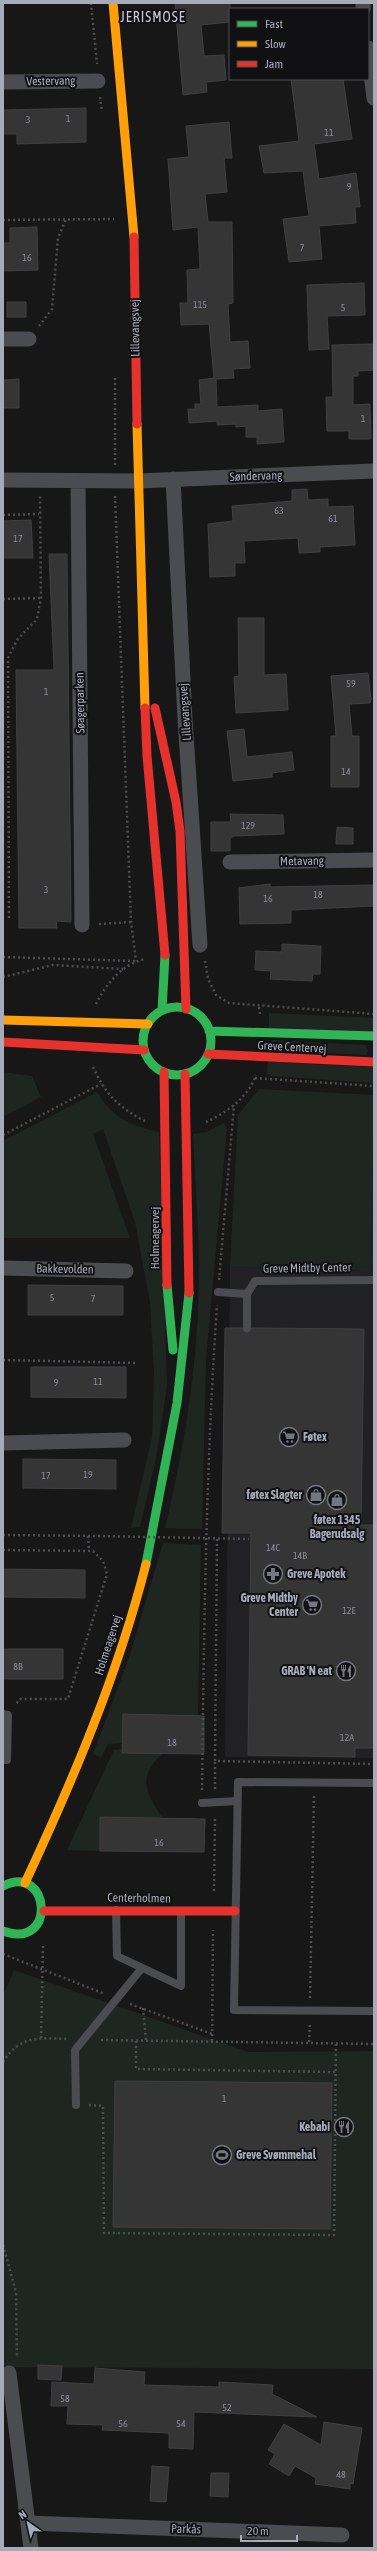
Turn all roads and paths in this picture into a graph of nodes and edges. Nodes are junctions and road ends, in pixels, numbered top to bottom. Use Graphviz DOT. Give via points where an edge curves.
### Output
graph roads {
  1 [pos="113,3"];
  2 [pos="369,55"];
  3 [pos="98,81"];
  4 [pos="3,82"];
  5 [pos="374,92"];
  6 [pos="66,219"];
  7 [pos="115,219"];
  8 [pos="3,220"];
  9 [pos="3,339"];
  10 [pos="29,339"];
  11 [pos="374,471"];
  12 [pos="174,479"];
  13 [pos="3,480"];
  14 [pos="40,480"];
  15 [pos="78,481"];
  16 [pos="138,481"];
  17 [pos="3,514"];
  18 [pos="39,514"];
  19 [pos="41,598"];
  20 [pos="3,599"];
  21 [pos="144,654"];
  22 [pos="374,860"];
  23 [pos="230,862"];
  24 [pos="10,918"];
  25 [pos="131,922"];
  26 [pos="82,924"];
  27 [pos="200,945"];
  28 [pos="185,953"];
  29 [pos="165,954"];
  30 [pos="3,957"];
  31 [pos="123,969"];
  32 [pos="3,977"];
  33 [pos="186,1008"];
  34 [pos="162,1010"];
  35 [pos="374,1014"];
  36 [pos="3,1020"];
  37 [pos="148,1024"];
  38 [pos="209,1030"];
  39 [pos="374,1036"];
  40 [pos="3,1042"];
  41 [pos="144,1050"];
  42 [pos="208,1054"];
  43 [pos="374,1062"];
  44 [pos="164,1072"];
  45 [pos="186,1074"];
  46 [pos="255,1078"];
  47 [pos="101,1084"];
  48 [pos="374,1086"];
  49 [pos="234,1105"];
  50 [pos="3,1135"];
  51 [pos="3,1268"];
  52 [pos="126,1270"];
  53 [pos="374,1280"];
  54 [pos="218,1292"];
  55 [pos="247,1294"];
  56 [pos="247,1328"];
  57 [pos="3,1360"];
  58 [pos="136,1363"];
  59 [pos="178,1403"];
  60 [pos="124,1440"];
  61 [pos="3,1443"];
  62 [pos="3,1535"];
  63 [pos="88,1536"];
  64 [pos="217,1538"];
  65 [pos="249,1539"];
  66 [pos="3,1550"];
  67 [pos="89,1550"];
  68 [pos="5,1714"];
  69 [pos="3,1760"];
  70 [pos="315,1764"];
  71 [pos="374,1764"];
  72 [pos="314,1782"];
  73 [pos="374,1783"];
  74 [pos="237,1801"];
  75 [pos="202,1803"];
  76 [pos="25,1883"];
  77 [pos="3,1886"];
  78 [pos="116,1910"];
  79 [pos="44,1911"];
  80 [pos="181,1911"];
  81 [pos="235,1911"];
  82 [pos="34,1929"];
  83 [pos="4,1935"];
  84 [pos="142,1968"];
  85 [pos="143,2008"];
  86 [pos="310,2011"];
  87 [pos="374,2012"];
  88 [pos="41,2038"];
  89 [pos="82,2040"];
  90 [pos="136,2040"];
  91 [pos="146,2041"];
  92 [pos="310,2042"];
  93 [pos="336,2043"];
  94 [pos="374,2044"];
  95 [pos="3,2062"];
  96 [pos="335,2072"];
  97 [pos="76,2105"];
  98 [pos="3,2245"];
  99 [pos="9,2373"];
  100 [pos="30,2523"];
  101 [pos="342,2535"];
  102 [pos="31,2548"];
  1 -- 16 [label="street, Lillevangsvej" via="134,219"];
  2 -- 5 [label="street"];
  3 -- 4 [label="street, Vestervang"];
  6 -- 7 [label="path"];
  6 -- 8 [label="path"];
  6 -- 10 [label="path" via="58,238 52,309"];
  9 -- 10 [label="street"];
  11 -- 12 [label="street, Søndervang"];
  12 -- 16 [label="street, Søndervang"];
  12 -- 27 [label="street, Lillevangsvej" via="185,719"];
  13 -- 14 [label="street"];
  14 -- 15 [label="street"];
  14 -- 18 [label="path"];
  15 -- 16 [label="street"];
  15 -- 26 [label="street, Søagerparken"];
  16 -- 21 [label="street, Lillevangsvej"];
  17 -- 18 [label="path"];
  18 -- 19 [label="path"];
  19 -- 20 [label="path"];
  19 -- 24 [label="path" via="37,619 17,640 8,658"];
  21 -- 28 [label="street, Lillevangsvej" via="180,831"];
  21 -- 29 [label="street, Lillevangsvej" via="147,756"];
  22 -- 23 [label="street, Metavang"];
  25 -- 26 [label="path"];
  28 -- 33 [label="street, Lillevangsvej"];
  28 -- 35 [label="path" via="198,956 207,962 208,979 216,995 229,1004"];
  29 -- 30 [label="path" via="136,961"];
  29 -- 34 [label="street, Lillevangsvej"];
  31 -- 32 [label="path" via="53,965"];
  33 -- 34 [label="street"];
  33 -- 38 [label="street" via="204,1021"];
  34 -- 37 [label="street"];
  36 -- 37 [label="street"];
  37 -- 41 [label="street" via="143,1042"];
  38 -- 39 [label="street, Greve Centervej"];
  38 -- 42 [label="street" via="211,1042"];
  40 -- 41 [label="street"];
  41 -- 44 [label="street" via="152,1064"];
  42 -- 43 [label="street, Greve Centervej"];
  42 -- 45 [label="street" via="203,1063"];
  44 -- 45 [label="street"];
  44 -- 59 [label="street, Holmeagervej" via="166,1269"];
  45 -- 59 [label="street, Holmeagervej" via="189,1289"];
  46 -- 48 [label="path"];
  47 -- 50 [label="path"];
  49 -- 54 [label="path"];
  51 -- 52 [label="street, Bakkevolden"];
  53 -- 55 [label="lane, Greve Midtby Center" via="255,1281"];
  54 -- 55 [label="lane"];
  54 -- 75 [label="path" via="206,1507"];
  55 -- 56 [label="lane"];
  57 -- 58 [label="path"];
  59 -- 76 [label="street, Holmeagervej" via="146,1566 107,1690 55,1819"];
  60 -- 61 [label="street"];
  62 -- 63 [label="path"];
  63 -- 64 [label="path, bridge"];
  63 -- 67 [label="path"];
  64 -- 65 [label="path, bridge"];
  64 -- 70 [label="path" via="215,1761"];
  66 -- 67 [label="path"];
  67 -- 68 [label="path" via="103,1561 107,1574 68,1699 20,1699"];
  68 -- 69 [label="lane" via="7,1760"];
  70 -- 71 [label="path"];
  70 -- 72 [label="path"];
  72 -- 73 [label="lane"];
  72 -- 74 [label="lane" via="238,1782"];
  72 -- 86 [label="path"];
  74 -- 75 [label="lane"];
  74 -- 81 [label="lane"];
  76 -- 77 [label="street" via="16,1882"];
  76 -- 79 [label="street" via="39,1894"];
  78 -- 79 [label="street, Centerholmen"];
  78 -- 80 [label="street, Centerholmen"];
  78 -- 84 [label="lane" via="117,1956"];
  79 -- 82 [label="street" via="41,1921"];
  80 -- 81 [label="street, Centerholmen"];
  80 -- 84 [label="lane" via="181,1986"];
  81 -- 86 [label="lane" via="234,2010"];
  82 -- 83 [label="street" via="16,1936"];
  82 -- 88 [label="path" via="44,1938"];
  84 -- 89 [label="lane"];
  85 -- 91 [label="path"];
  86 -- 87 [label="lane"];
  86 -- 92 [label="path"];
  88 -- 89 [label="path"];
  88 -- 95 [label="path" via="18,2044 11,2049"];
  89 -- 90 [label="path"];
  89 -- 97 [label="lane" via="75,2050"];
  90 -- 91 [label="path"];
  90 -- 96 [label="path" via="136,2069"];
  91 -- 92 [label="path"];
  92 -- 93 [label="path"];
  93 -- 94 [label="path"];
  93 -- 96 [label="path"];
  96 -- 97 [label="path" via="334,2235 104,2234 103,2106"];
  98 -- 99 [label="path" via="16,2292 18,2356"];
  99 -- 100 [label="street"];
  100 -- 101 [label="street, Parkås"];
  100 -- 102 [label="street"];
}
